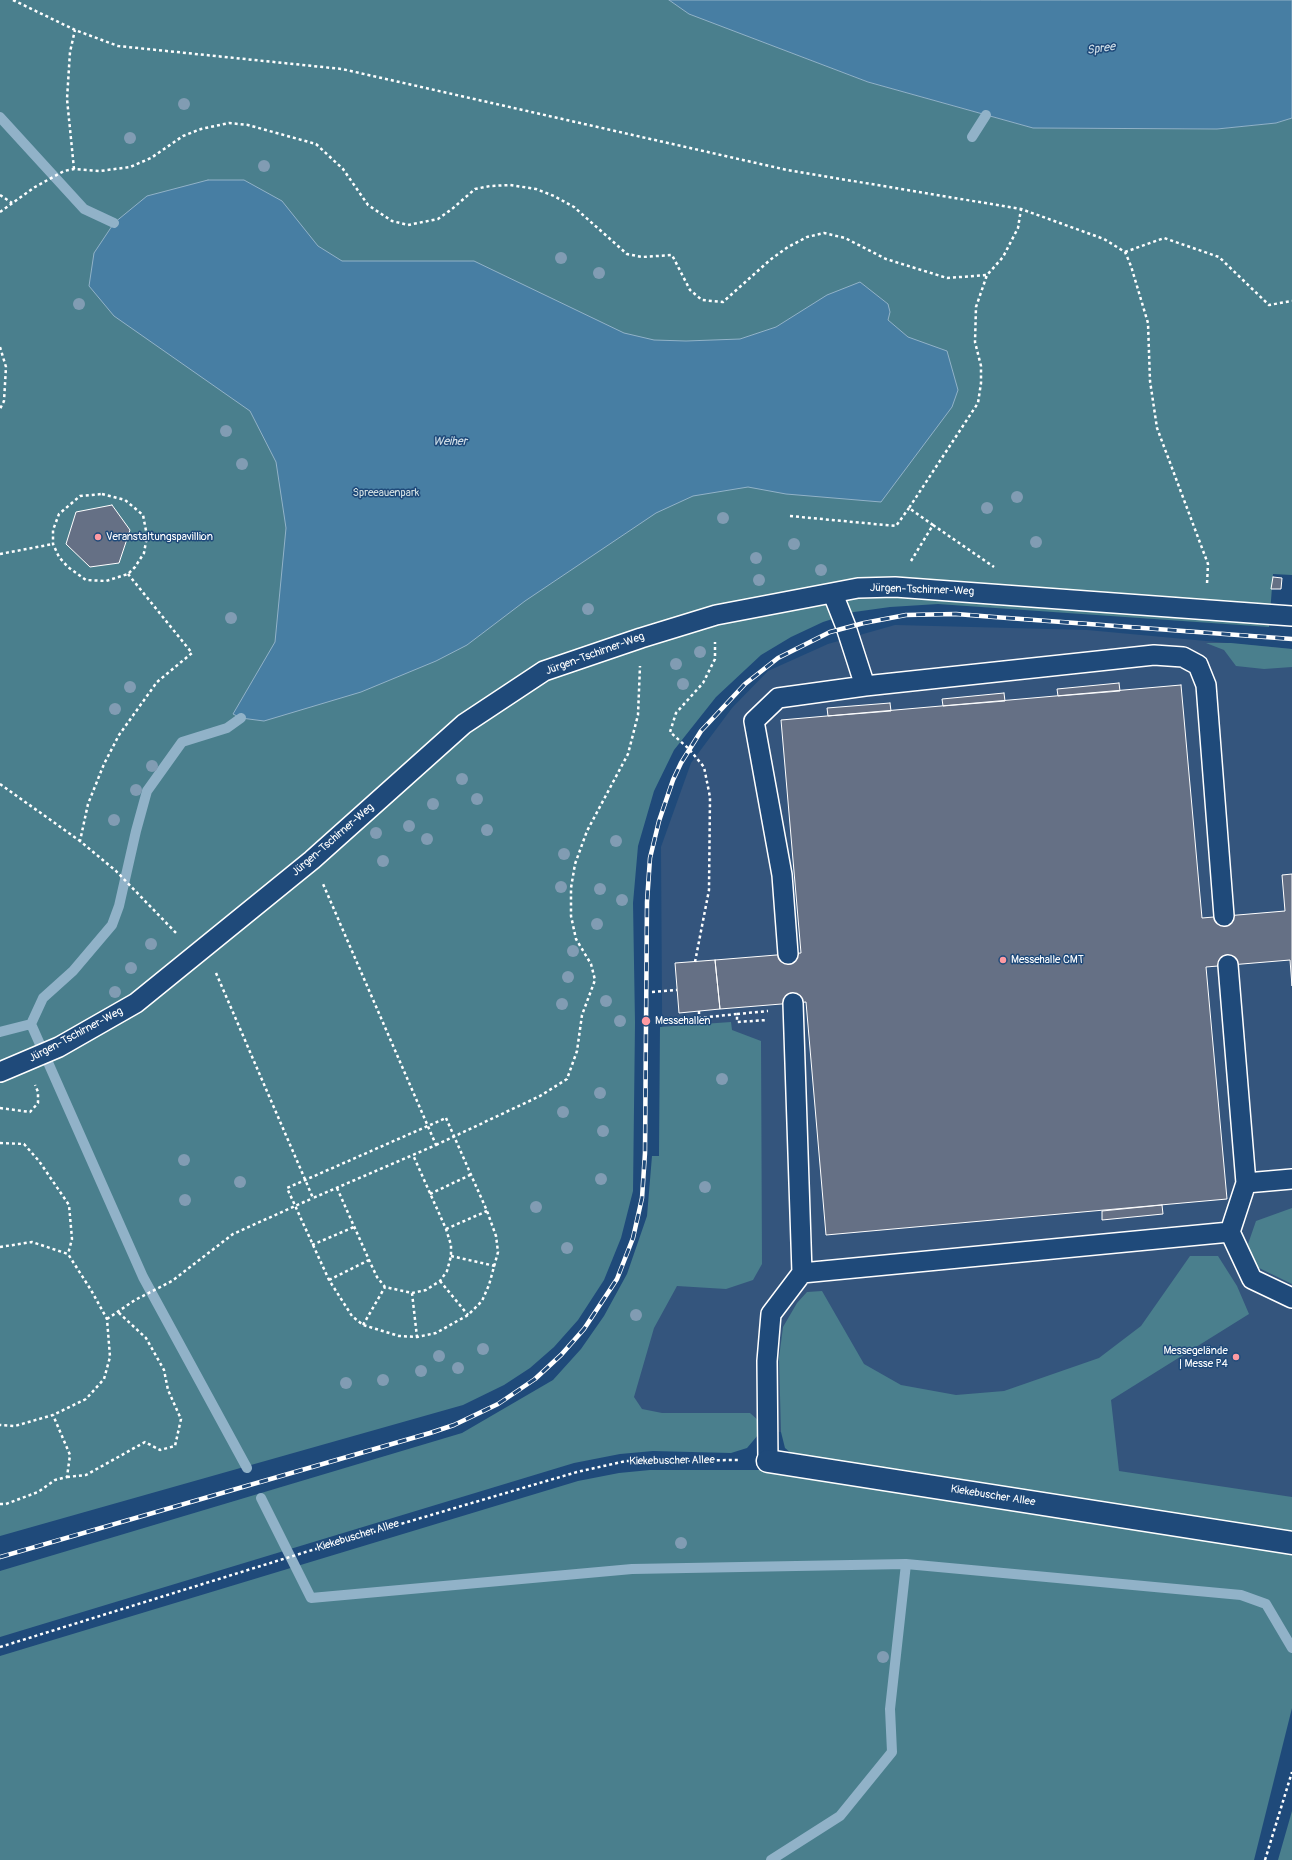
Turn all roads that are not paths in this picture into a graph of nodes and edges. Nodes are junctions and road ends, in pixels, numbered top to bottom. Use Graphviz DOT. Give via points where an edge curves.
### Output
graph roads {
  1 [pos="833,594"];
  2 [pos="1292,616"];
  3 [pos="865,686"];
  4 [pos="1224,916"];
  5 [pos="788,954"];
  6 [pos="1228,965"];
  7 [pos="793,1011"];
  8 [pos="12,1068"];
  9 [pos="1292,1179"];
  10 [pos="1246,1183"];
  11 [pos="1230,1232"];
  12 [pos="802,1273"];
  13 [pos="1292,1298"];
  14 [pos="768,1461"];
  15 [pos="1292,1543"];
  1 -- 2 [label="lane, Jürgen-Tschirner-Weg" via="858,588 895,587"];
  1 -- 3 [label="lane"];
  1 -- 8 [label="lane, Jürgen-Tschirner-Weg" via="716,615 544,671 464,724 312,860 136,1003 59,1047"];
  3 -- 4 [label="lane" via="1154,655 1183,657 1198,665 1206,685"];
  3 -- 5 [label="lane" via="778,698 754,721 782,876"];
  6 -- 10 [label="lane"];
  7 -- 12 [label="lane"];
  9 -- 10 [label="lane"];
  10 -- 11 [label="lane"];
  11 -- 12 [label="lane"];
  11 -- 13 [label="lane" via="1252,1279"];
  12 -- 14 [label="lane" via="771,1314 768,1362"];
  14 -- 15 [label="street, Kiekebuscher Allee"];
}
